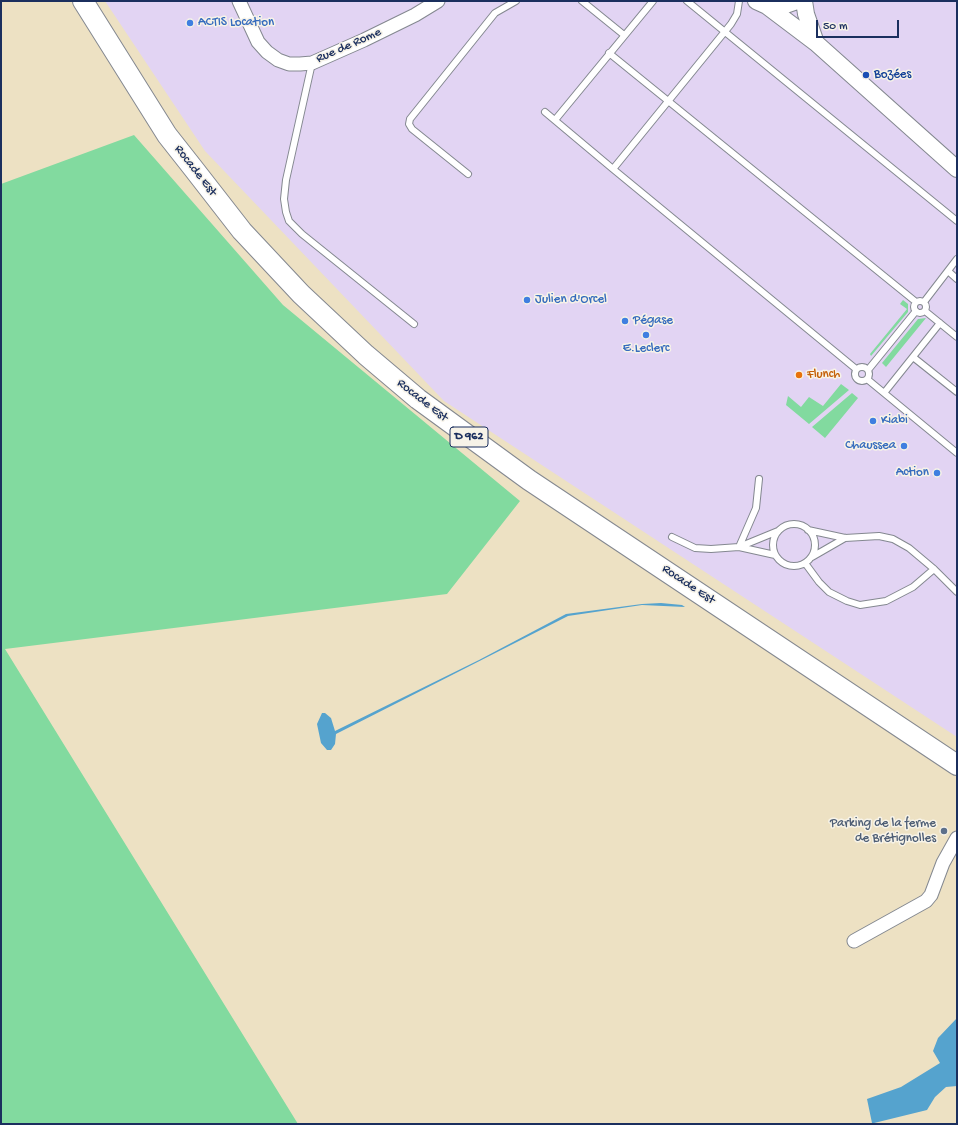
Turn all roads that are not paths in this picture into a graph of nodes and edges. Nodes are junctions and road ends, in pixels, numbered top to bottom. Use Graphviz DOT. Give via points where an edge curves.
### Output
graph roads {
  1 [pos="83,1"];
  2 [pos="239,1"];
  3 [pos="438,1"];
  4 [pos="516,1"];
  5 [pos="582,1"];
  6 [pos="652,1"];
  7 [pos="687,1"];
  8 [pos="740,1"];
  9 [pos="797,1"];
  10 [pos="804,1"];
  11 [pos="761,4"];
  12 [pos="725,32"];
  13 [pos="624,35"];
  14 [pos="816,43"];
  15 [pos="609,53"];
  16 [pos="312,63"];
  17 [pos="669,101"];
  18 [pos="545,112"];
  19 [pos="555,120"];
  20 [pos="613,169"];
  21 [pos="957,169"];
  22 [pos="468,174"];
  23 [pos="957,221"];
  24 [pos="957,259"];
  25 [pos="948,271"];
  26 [pos="957,279"];
  27 [pos="916,302"];
  28 [pos="924,302"];
  29 [pos="916,311"];
  30 [pos="925,311"];
  31 [pos="940,323"];
  32 [pos="414,324"];
  33 [pos="957,336"];
  34 [pos="913,357"];
  35 [pos="856,369"];
  36 [pos="868,370"];
  37 [pos="867,379"];
  38 [pos="957,392"];
  39 [pos="884,393"];
  40 [pos="957,453"];
  41 [pos="759,479"];
  42 [pos="780,530"];
  43 [pos="808,530"];
  44 [pos="672,536"];
  45 [pos="846,538"];
  46 [pos="739,546"];
  47 [pos="775,555"];
  48 [pos="812,557"];
  49 [pos="805,563"];
  50 [pos="934,569"];
  51 [pos="957,592"];
  52 [pos="957,765"];
  53 [pos="957,838"];
  54 [pos="854,941"];
  1 -- 52 [label="main road, Rocade Est / D 962" via="166,135 242,231 301,294 366,355 418,399 529,480"];
  2 -- 16 [label="street, Rue de Rome" via="258,42 267,52 289,64"];
  3 -- 16 [label="street, Rue de Rome" via="415,15"];
  4 -- 22 [label="lane" via="495,14 410,119 412,129"];
  5 -- 13 [label="lane"];
  6 -- 13 [label="lane"];
  7 -- 12 [label="lane"];
  8 -- 12 [label="lane" via="737,14"];
  9 -- 11 [label="street" via="780,7"];
  10 -- 14 [label="street"];
  11 -- 14 [label="street"];
  12 -- 17 [label="lane"];
  12 -- 23 [label="lane"];
  13 -- 15 [label="lane"];
  14 -- 21 [label="street"];
  15 -- 17 [label="lane"];
  15 -- 19 [label="lane"];
  16 -- 32 [label="lane" via="286,180 284,199 289,221"];
  17 -- 20 [label="lane"];
  17 -- 27 [label="lane"];
  18 -- 19 [label="lane"];
  19 -- 20 [label="lane"];
  20 -- 35 [label="lane"];
  24 -- 25 [label="lane"];
  25 -- 26 [label="lane"];
  25 -- 28 [label="lane"];
  27 -- 28 [label="lane"];
  27 -- 29 [label="lane"];
  28 -- 30 [label="lane"];
  29 -- 30 [label="lane"];
  29 -- 36 [label="lane"];
  30 -- 31 [label="lane"];
  31 -- 33 [label="lane"];
  31 -- 34 [label="lane"];
  34 -- 38 [label="lane"];
  34 -- 39 [label="lane"];
  35 -- 36 [label="lane" via="863,366"];
  35 -- 37 [label="lane" via="854,374 858,380"];
  36 -- 37 [label="lane"];
  37 -- 39 [label="lane"];
  39 -- 40 [label="lane"];
  41 -- 46 [label="lane" via="756,508"];
  42 -- 43 [label="lane" via="794,524"];
  42 -- 46 [label="lane"];
  42 -- 47 [label="lane" via="774,539"];
  43 -- 45 [label="lane"];
  43 -- 48 [label="lane" via="815,546"];
  44 -- 46 [label="lane" via="695,548"];
  45 -- 48 [label="lane"];
  45 -- 50 [label="lane" via="872,536 893,539 909,548"];
  46 -- 47 [label="lane"];
  47 -- 49 [label="lane" via="788,566"];
  48 -- 49 [label="lane"];
  49 -- 50 [label="lane" via="818,582 830,592 860,605 886,601 913,586"];
  50 -- 51 [label="lane"];
  53 -- 54 [label="street" via="926,901"];
}
